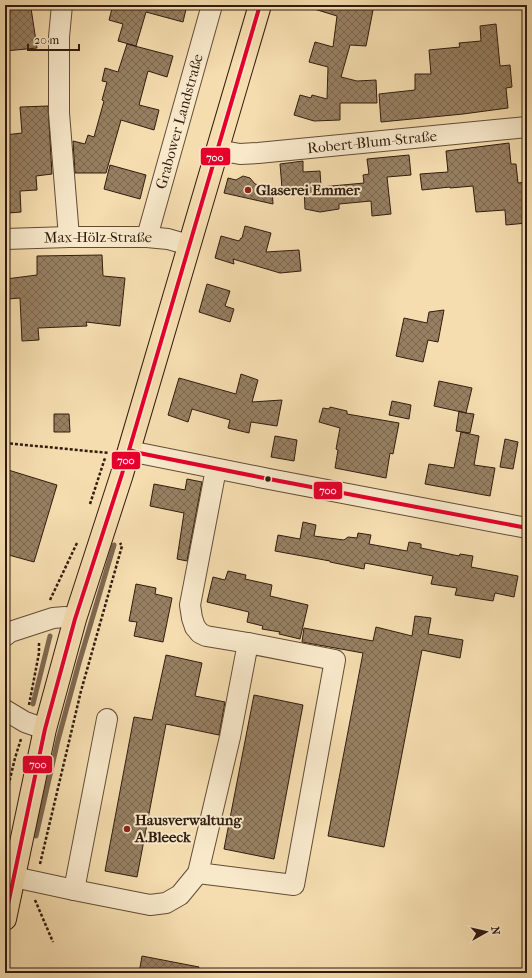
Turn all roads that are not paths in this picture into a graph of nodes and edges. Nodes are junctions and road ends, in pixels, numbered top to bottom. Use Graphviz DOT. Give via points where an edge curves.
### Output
graph roads {
  1 [pos="62,5"];
  2 [pos="212,5"];
  3 [pos="260,5"];
  4 [pos="527,127"];
  5 [pos="217,150"];
  6 [pos="68,237"];
  7 [pos="147,237"];
  8 [pos="5,239"];
  9 [pos="189,245"];
  10 [pos="129,450"];
  11 [pos="216,469"];
  12 [pos="527,528"];
  13 [pos="75,619"];
  14 [pos="5,636"];
  15 [pos="248,643"];
  16 [pos="5,710"];
  17 [pos="107,719"];
  18 [pos="45,729"];
  19 [pos="198,873"];
  20 [pos="14,877"];
  21 [pos="74,890"];
  22 [pos="5,919"];
  1 -- 6 [label="street" via="59,37 59,113"];
  2 -- 7 [label="street, Grabower Landstraße"];
  3 -- 5 [label="main road"];
  4 -- 5 [label="street, Robert-Blum-Straße" via="258,153 240,154"];
  5 -- 9 [label="main road"];
  6 -- 7 [label="street, Max-Hölz-Straße"];
  6 -- 8 [label="street, Max-Hölz-Straße"];
  7 -- 9 [label="street, Max-Hölz-Straße"];
  9 -- 10 [label="main road"];
  10 -- 11 [label="street"];
  10 -- 13 [label="main road"];
  11 -- 12 [label="street"];
  11 -- 15 [label="street" via="190,605 192,618 195,627 206,636"];
  13 -- 14 [label="street" via="53,618"];
  13 -- 18 [label="main road"];
  15 -- 19 [label="street" via="230,737"];
  15 -- 19 [label="street" via="335,660 294,885"];
  16 -- 18 [label="street" via="25,722"];
  17 -- 21 [label="street"];
  18 -- 20 [label="main road"];
  19 -- 21 [label="street" via="180,895 166,902 150,904"];
  20 -- 21 [label="street"];
  20 -- 22 [label="main road"];
}
